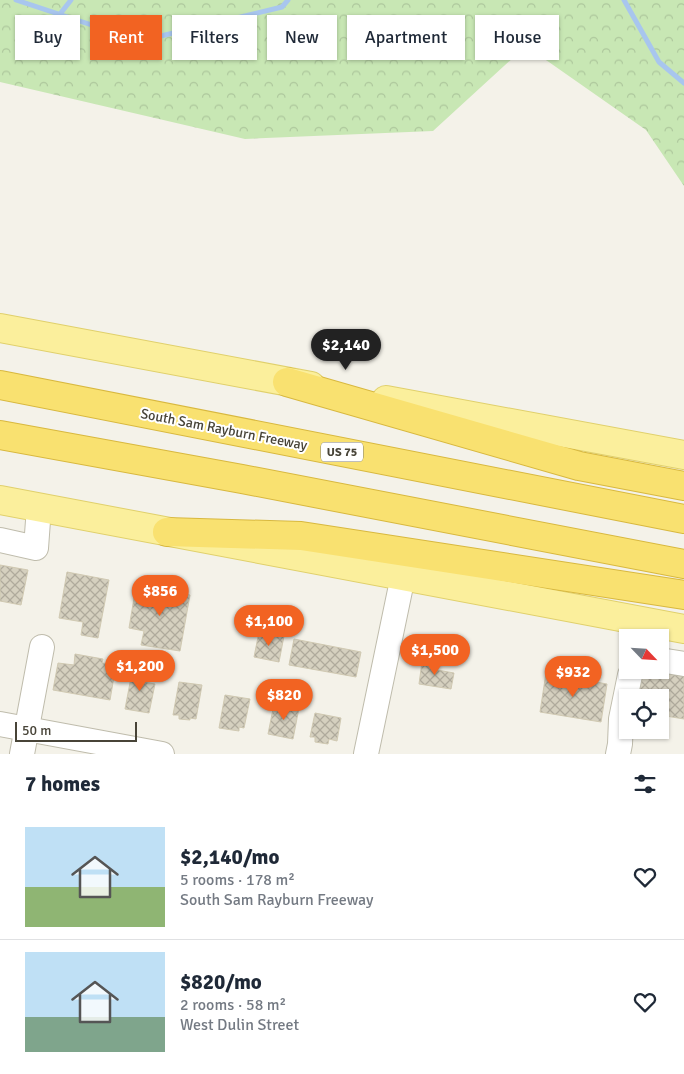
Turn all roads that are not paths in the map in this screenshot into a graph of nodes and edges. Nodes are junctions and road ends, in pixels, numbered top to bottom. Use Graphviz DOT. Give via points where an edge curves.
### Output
graph roads {
  1 [pos="0,328"];
  2 [pos="287,382"];
  3 [pos="0,385"];
  4 [pos="0,435"];
  5 [pos="684,455"];
  6 [pos="684,486"];
  7 [pos="0,500"];
  8 [pos="38,507"];
  9 [pos="684,519"];
  10 [pos="167,532"];
  11 [pos="0,540"];
  12 [pos="684,564"];
  13 [pos="404,576"];
  14 [pos="684,595"];
  15 [pos="641,629"];
  16 [pos="669,629"];
  17 [pos="684,629"];
  18 [pos="42,646"];
  19 [pos="669,662"];
  20 [pos="684,664"];
  21 [pos="629,679"];
  22 [pos="0,724"];
  23 [pos="27,729"];
  24 [pos="22,754"];
  25 [pos="162,754"];
  26 [pos="366,754"];
  27 [pos="618,754"];
  1 -- 2 [label="main road"];
  2 -- 5 [label="main road"];
  2 -- 6 [label="highway" via="579,466"];
  3 -- 9 [label="highway, South Sam Rayburn Freeway / US 75"];
  4 -- 12 [label="highway"];
  7 -- 8 [label="main road"];
  8 -- 10 [label="main road"];
  8 -- 11 [label="street" via="36,548"];
  10 -- 13 [label="main road"];
  10 -- 14 [label="highway" via="301,536"];
  13 -- 15 [label="main road"];
  13 -- 26 [label="street"];
  16 -- 17 [label="main road"];
  18 -- 23 [label="street"];
  19 -- 20 [label="street"];
  21 -- 27 [label="street"];
  22 -- 23 [label="street"];
  23 -- 24 [label="street"];
  23 -- 25 [label="street"];
}
